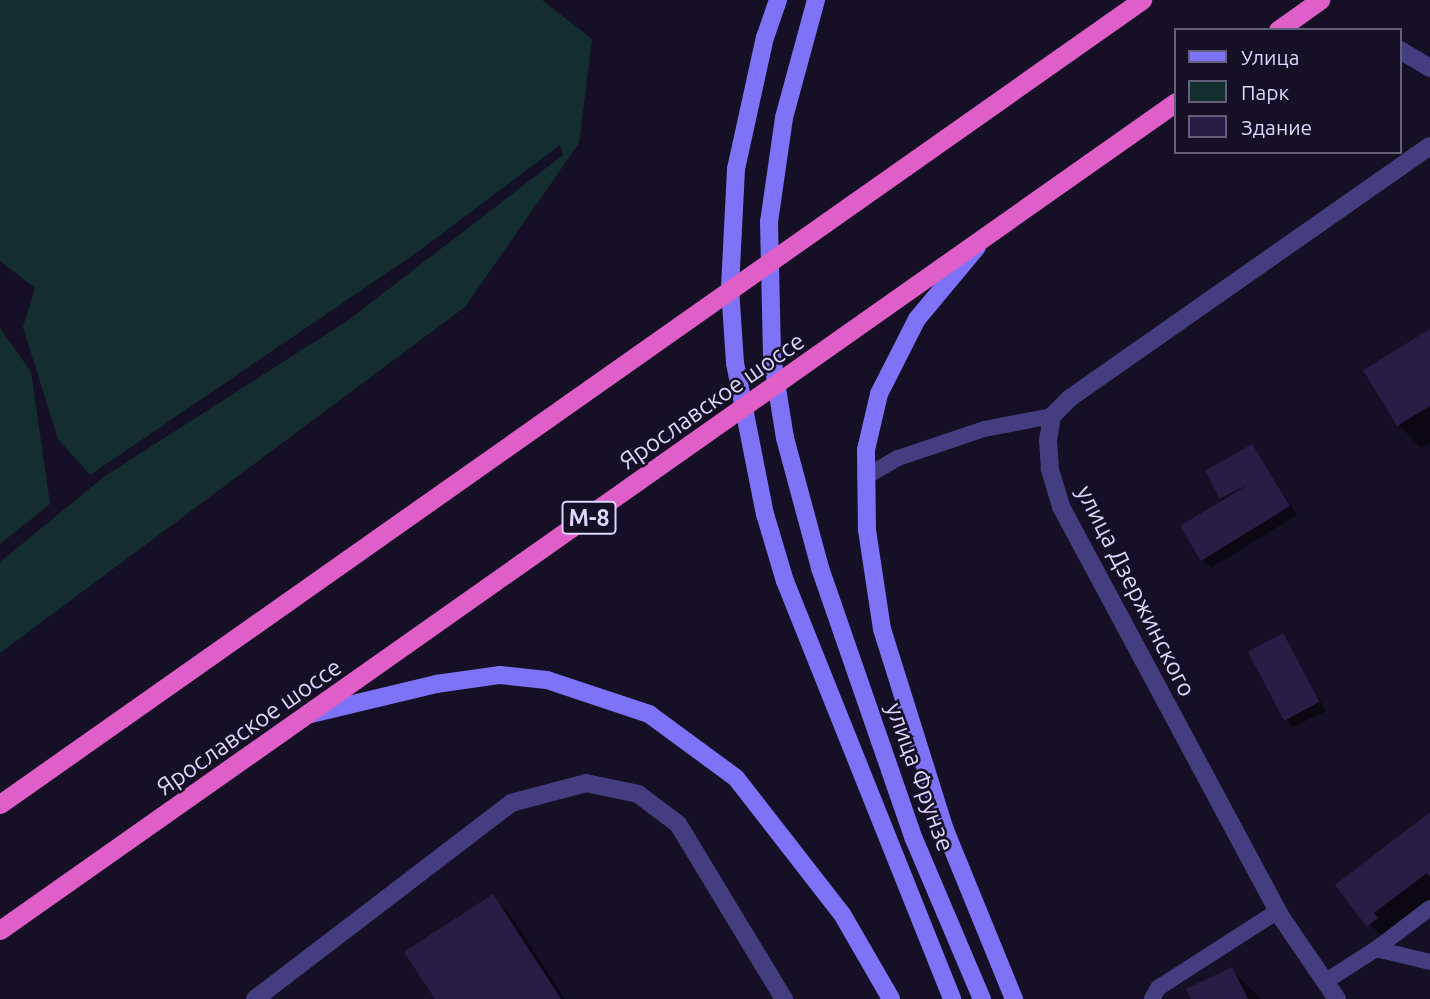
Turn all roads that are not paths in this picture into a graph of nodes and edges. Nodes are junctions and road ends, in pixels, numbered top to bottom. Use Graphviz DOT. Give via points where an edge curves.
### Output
graph roads {
  1 [pos="778,0"];
  2 [pos="816,0"];
  3 [pos="1142,0"];
  4 [pos="1320,0"];
  5 [pos="1281,28"];
  6 [pos="1402,51"];
  7 [pos="1430,68"];
  8 [pos="1174,103"];
  9 [pos="1430,146"];
  10 [pos="983,239"];
  11 [pos="1052,416"];
  12 [pos="865,477"];
  13 [pos="311,714"];
  14 [pos="0,804"];
  15 [pos="1430,908"];
  16 [pos="1278,911"];
  17 [pos="0,930"];
  18 [pos="1376,949"];
  19 [pos="1430,962"];
  20 [pos="1326,981"];
  21 [pos="255,999"];
  22 [pos="784,999"];
  23 [pos="891,999"];
  24 [pos="952,999"];
  25 [pos="982,999"];
  26 [pos="1014,999"];
  27 [pos="1152,999"];
  28 [pos="1337,999"];
  1 -- 24 [label="main road, улица Фрунзе" via="765,37 736,169 730,288 746,430 785,581"];
  2 -- 25 [label="main road, улица Фрунзе" via="774,170 768,284 772,357 785,438 820,568 914,839"];
  3 -- 14 [label="highway"];
  4 -- 5 [label="highway"];
  6 -- 7 [label="street"];
  8 -- 10 [label="highway, Ярославское шоссе / М-8"];
  9 -- 11 [label="street" via="1070,398"];
  10 -- 12 [label="main road" via="917,319 879,394 866,450"];
  10 -- 13 [label="highway, Ярославское шоссе / М-8"];
  11 -- 12 [label="lane" via="984,429 898,458"];
  11 -- 16 [label="street, улица Дзержинского" via="1050,469 1061,506"];
  12 -- 26 [label="main road" via="867,530 882,629 945,830"];
  13 -- 17 [label="highway, Ярославское шоссе / М-8"];
  13 -- 23 [label="main road" via="436,684 500,675 547,680 649,714 736,778 842,914"];
  15 -- 18 [label="lane"];
  16 -- 20 [label="street, улица Дзержинского"];
  16 -- 27 [label="lane" via="1158,989"];
  18 -- 19 [label="lane"];
  18 -- 20 [label="lane"];
  20 -- 28 [label="street, улица Дзержинского"];
  21 -- 22 [label="street" via="511,803 586,783 638,794 678,824"];
}
